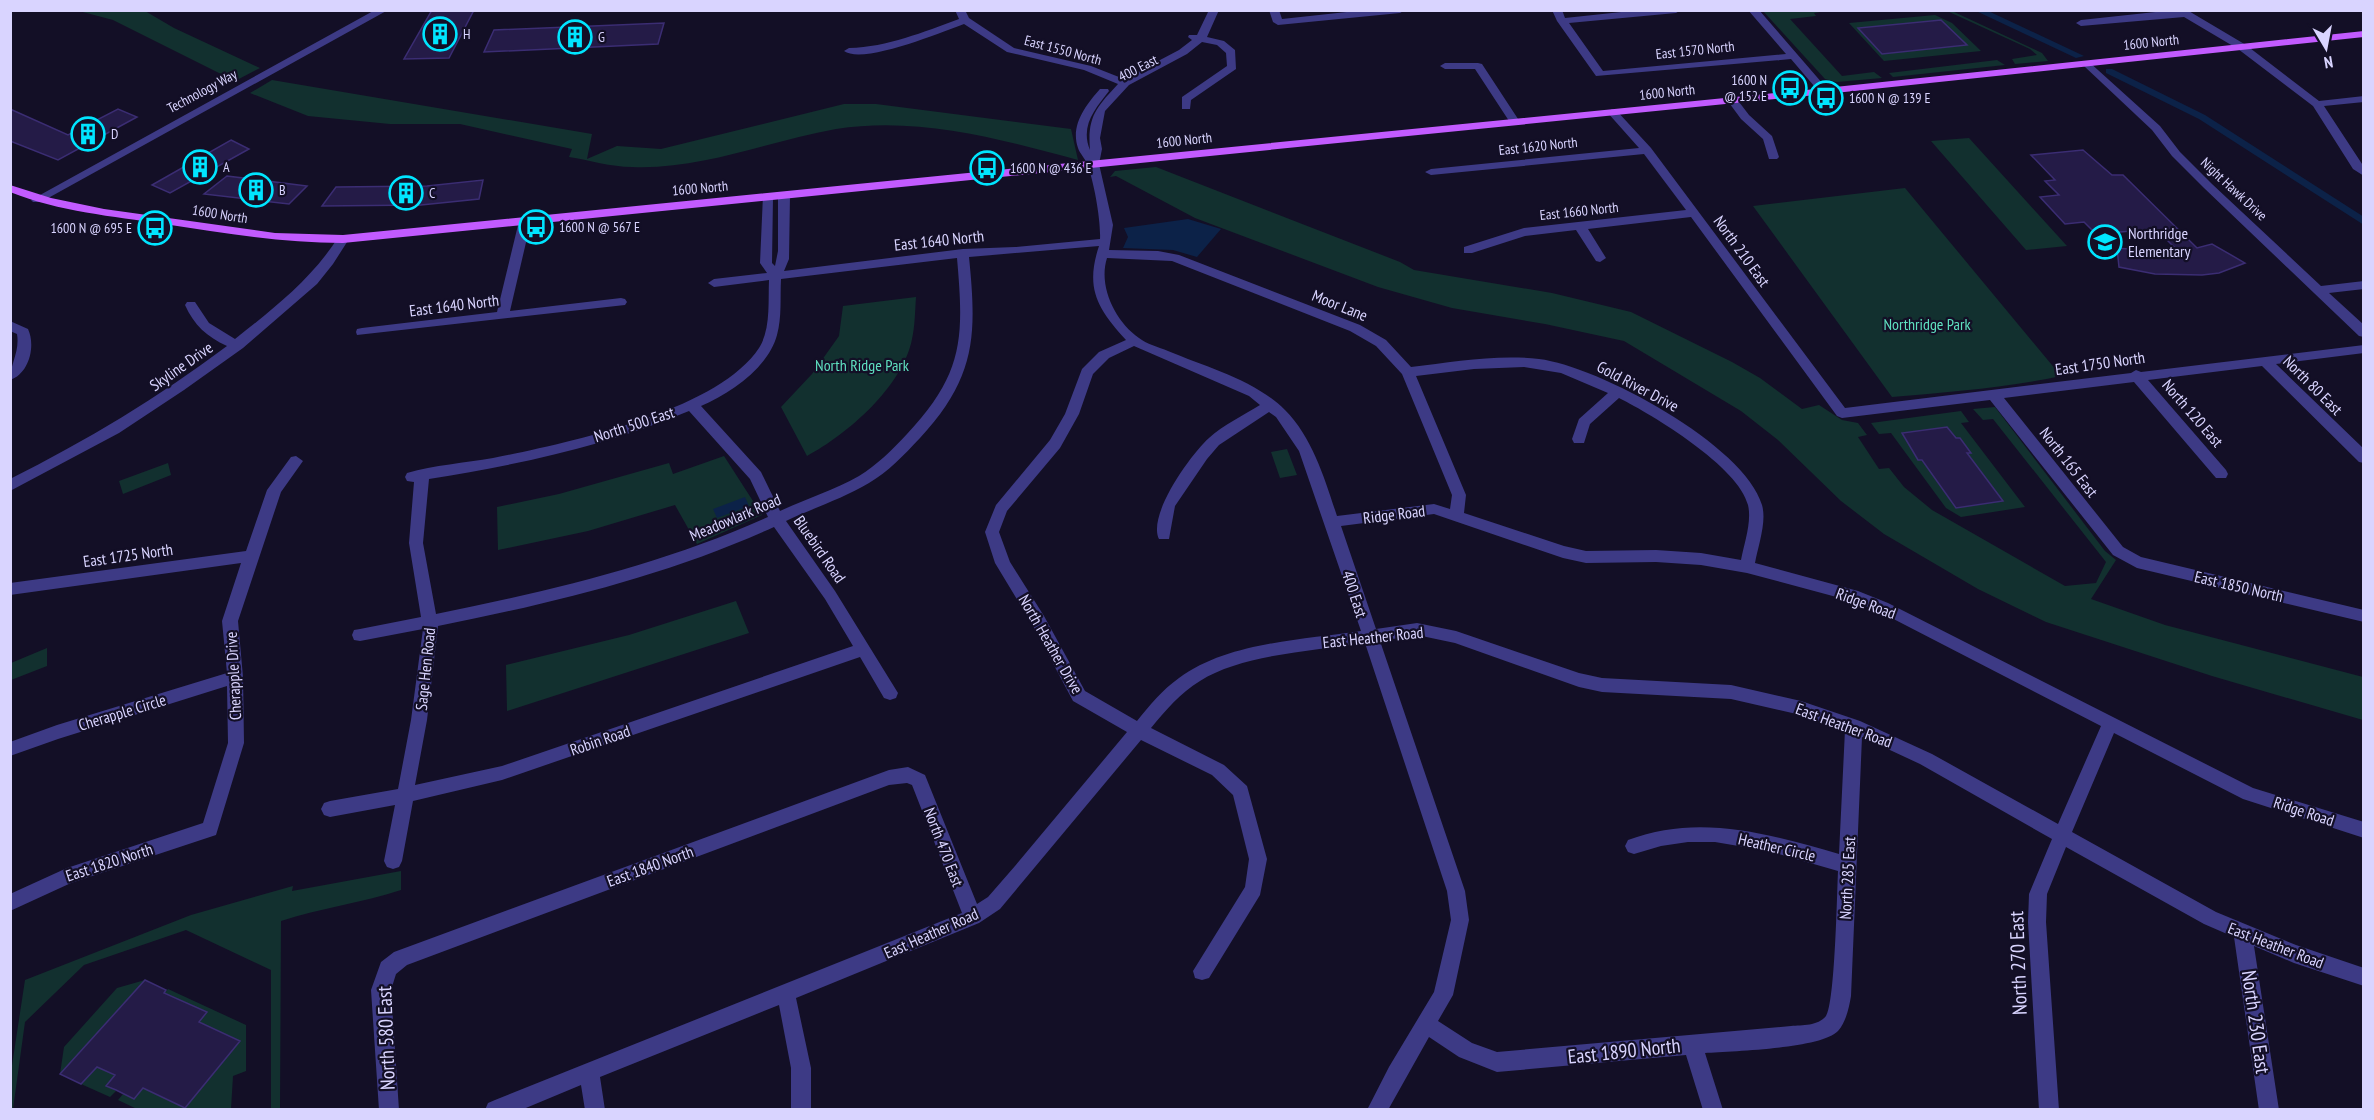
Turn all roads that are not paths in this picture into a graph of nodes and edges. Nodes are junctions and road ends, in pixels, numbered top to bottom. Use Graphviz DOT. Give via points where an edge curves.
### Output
graph roads {
  1 [pos="383,10"];
  2 [pos="1203,10"];
  3 [pos="1214,10"];
  4 [pos="1274,10"];
  5 [pos="1400,10"];
  6 [pos="1557,10"];
  7 [pos="1676,10"];
  8 [pos="1753,10"];
  9 [pos="1372,12"];
  10 [pos="2182,12"];
  11 [pos="963,15"];
  12 [pos="1562,21"];
  13 [pos="2081,23"];
  14 [pos="2364,34"];
  15 [pos="1196,37"];
  16 [pos="2242,47"];
  17 [pos="849,51"];
  18 [pos="1793,56"];
  19 [pos="2088,64"];
  20 [pos="1445,66"];
  21 [pos="1120,81"];
  22 [pos="1824,91"];
  23 [pos="2364,99"];
  24 [pos="1732,100"];
  25 [pos="2317,104"];
  26 [pos="1186,107"];
  27 [pos="1612,112"];
  28 [pos="1515,122"];
  29 [pos="1647,150"];
  30 [pos="1773,157"];
  31 [pos="1093,164"];
  32 [pos="1431,172"];
  33 [pos="2364,173"];
  34 [pos="10,188"];
  35 [pos="784,195"];
  36 [pos="767,197"];
  37 [pos="37,200"];
  38 [pos="1695,213"];
  39 [pos="525,221"];
  40 [pos="1580,226"];
  41 [pos="343,239"];
  42 [pos="1104,248"];
  43 [pos="1468,250"];
  44 [pos="963,253"];
  45 [pos="1600,258"];
  46 [pos="775,276"];
  47 [pos="714,283"];
  48 [pos="2364,285"];
  49 [pos="2318,290"];
  50 [pos="621,302"];
  51 [pos="191,305"];
  52 [pos="502,316"];
  53 [pos="10,325"];
  54 [pos="362,332"];
  55 [pos="2364,333"];
  56 [pos="1134,341"];
  57 [pos="238,345"];
  58 [pos="2364,349"];
  59 [pos="2264,360"];
  60 [pos="1408,372"];
  61 [pos="2136,375"];
  62 [pos="10,376"];
  63 [pos="1617,392"];
  64 [pos="1993,394"];
  65 [pos="691,404"];
  66 [pos="1270,405"];
  67 [pos="1842,413"];
  68 [pos="1579,439"];
  69 [pos="2364,458"];
  70 [pos="296,461"];
  71 [pos="2221,474"];
  72 [pos="417,476"];
  73 [pos="10,486"];
  74 [pos="1456,515"];
  75 [pos="776,519"];
  76 [pos="1332,522"];
  77 [pos="1164,535"];
  78 [pos="2118,551"];
  79 [pos="250,556"];
  80 [pos="1748,567"];
  81 [pos="10,589"];
  82 [pos="2364,616"];
  83 [pos="431,620"];
  84 [pos="360,635"];
  85 [pos="1369,636"];
  86 [pos="864,649"];
  87 [pos="235,677"];
  88 [pos="890,693"];
  89 [pos="2111,722"];
  90 [pos="1854,726"];
  91 [pos="1138,730"];
  92 [pos="10,748"];
  93 [pos="916,777"];
  94 [pos="403,796"];
  95 [pos="330,809"];
  96 [pos="210,829"];
  97 [pos="2364,830"];
  98 [pos="2061,835"];
  99 [pos="1634,846"];
  100 [pos="393,861"];
  101 [pos="1847,866"];
  102 [pos="10,903"];
  103 [pos="973,917"];
  104 [pos="2243,934"];
  105 [pos="388,968"];
  106 [pos="1202,971"];
  107 [pos="2364,977"];
  108 [pos="786,993"];
  109 [pos="1426,1024"];
  110 [pos="1830,1027"];
  111 [pos="1692,1044"];
  112 [pos="589,1072"];
  113 [pos="389,1110"];
  114 [pos="495,1110"];
  115 [pos="595,1110"];
  116 [pos="801,1110"];
  117 [pos="1377,1110"];
  118 [pos="1713,1110"];
  119 [pos="2049,1110"];
  120 [pos="2269,1110"];
  1 -- 37 [label="street, Technology Way"];
  2 -- 15 [label="street, 400 East"];
  3 -- 15 [label="street"];
  4 -- 9 [label="street" via="1278,22"];
  5 -- 9 [label="street"];
  6 -- 12 [label="street"];
  7 -- 12 [label="street"];
  8 -- 18 [label="street"];
  10 -- 13 [label="street"];
  10 -- 16 [label="street"];
  11 -- 17 [label="street" via="886,48"];
  11 -- 21 [label="street, East 1550 North" via="1011,50 1087,68"];
  12 -- 18 [label="street, East 1570 North" via="1600,74"];
  14 -- 16 [label="main road, 1600 North"];
  15 -- 21 [label="street, 400 East"];
  15 -- 26 [label="street" via="1220,43 1231,52 1232,66 1186,99"];
  16 -- 19 [label="main road, 1600 North"];
  16 -- 25 [label="street"];
  18 -- 22 [label="street"];
  19 -- 22 [label="main road, 1600 North"];
  19 -- 49 [label="street, Night Hawk Drive"];
  20 -- 28 [label="street" via="1478,66"];
  21 -- 31 [label="street, 400 East" via="1088,108 1081,135 1083,151"];
  22 -- 24 [label="main road, 1600 North"];
  23 -- 25 [label="street"];
  24 -- 27 [label="main road, 1600 North"];
  24 -- 30 [label="street" via="1768,138"];
  25 -- 33 [label="street"];
  27 -- 28 [label="main road, 1600 North"];
  27 -- 29 [label="street, North 210 East"];
  28 -- 31 [label="main road, 1600 North"];
  29 -- 32 [label="street, East 1620 North"];
  29 -- 38 [label="street, North 210 East"];
  31 -- 35 [label="main road, 1600 North"];
  31 -- 42 [label="street, 400 East" via="1107,225"];
  34 -- 37 [label="main road, 1600 North"];
  35 -- 36 [label="main road, 1600 North"];
  35 -- 46 [label="street, North 500 East" via="783,259"];
  36 -- 39 [label="main road, 1600 North"];
  36 -- 46 [label="street, North 500 East" via="766,263"];
  37 -- 41 [label="main road, 1600 North" via="256,234"];
  38 -- 40 [label="street, East 1660 North"];
  38 -- 67 [label="street, North 210 East"];
  39 -- 41 [label="main road, 1600 North"];
  39 -- 52 [label="street"];
  40 -- 43 [label="street, East 1660 North" via="1524,232"];
  40 -- 45 [label="street"];
  41 -- 57 [label="street, Skyline Drive" via="323,271"];
  42 -- 44 [label="street, East 1640 North"];
  42 -- 56 [label="street, 400 East" via="1098,279 1104,304"];
  42 -- 60 [label="street, Moor Lane" via="1186,261 1362,332 1391,351"];
  44 -- 46 [label="street, East 1640 North"];
  44 -- 75 [label="street, Meadowlark Road" via="967,298 964,340 961,362 947,394 883,466"];
  46 -- 47 [label="street, East 1640 North"];
  46 -- 65 [label="street, North 500 East" via="774,326 764,351 733,382"];
  48 -- 49 [label="street"];
  49 -- 55 [label="street, Night Hawk Drive"];
  50 -- 52 [label="street, East 1640 North"];
  51 -- 57 [label="street" via="210,332"];
  52 -- 54 [label="street, East 1640 North"];
  53 -- 62 [label="street" via="23,332 25,341 24,359"];
  56 -- 66 [label="street, 400 East" via="1254,393"];
  56 -- 91 [label="street, North Heather Drive" via="1104,356 1087,372 1072,414 1055,444 1001,509 992,532 1003,563 1079,696"];
  57 -- 73 [label="street, Skyline Drive" via="120,426"];
  58 -- 59 [label="street, East 1750 North"];
  59 -- 61 [label="street, East 1750 North"];
  59 -- 69 [label="street, North 80 East"];
  60 -- 63 [label="street, Gold River Drive" via="1501,362 1542,364 1580,374"];
  60 -- 74 [label="street, Moor Lane" via="1459,495"];
  61 -- 64 [label="street, East 1750 North"];
  61 -- 71 [label="street, North 120 East"];
  63 -- 68 [label="street" via="1584,422"];
  63 -- 80 [label="street, Gold River Drive" via="1696,438 1747,486 1756,506"];
  64 -- 67 [label="street, East 1750 North"];
  64 -- 78 [label="street, North 165 East"];
  65 -- 72 [label="street, North 500 East" via="649,422 575,444"];
  65 -- 75 [label="street, Bluebird Road" via="756,476"];
  66 -- 76 [label="street, 400 East" via="1303,444"];
  66 -- 77 [label="street" via="1221,436 1202,455 1168,505"];
  70 -- 79 [label="street, Cherapple Drive" via="274,490"];
  72 -- 83 [label="street, Sage Hen Road" via="416,543"];
  74 -- 76 [label="street, Ridge Road" via="1434,509"];
  74 -- 80 [label="street, Ridge Road" via="1586,557 1701,559"];
  75 -- 83 [label="street, Meadowlark Road" via="649,570"];
  75 -- 86 [label="street, Bluebird Road"];
  76 -- 85 [label="street, 400 East"];
  78 -- 82 [label="street, East 1850 North" via="2137,562"];
  79 -- 81 [label="street, East 1725 North"];
  79 -- 87 [label="street, Cherapple Drive" via="230,621"];
  80 -- 89 [label="street, Ridge Road" via="1883,607"];
  83 -- 84 [label="street, Meadowlark Road"];
  83 -- 94 [label="street, Sage Hen Road" via="419,720"];
  85 -- 90 [label="street, East Heather Road" via="1417,629 1437,632 1579,680 1756,697"];
  85 -- 91 [label="street, East Heather Road" via="1249,655 1204,669 1178,687"];
  85 -- 109 [label="street, 400 East" via="1456,891 1460,920 1443,995"];
  86 -- 88 [label="street, Bluebird Road"];
  86 -- 94 [label="street, Robin Road" via="502,774"];
  87 -- 92 [label="street, Cherapple Circle"];
  87 -- 96 [label="street, Cherapple Drive" via="236,743"];
  89 -- 97 [label="street, Ridge Road" via="2249,794"];
  89 -- 98 [label="street, North 270 East"];
  90 -- 98 [label="street, East Heather Road" via="1926,759"];
  90 -- 101 [label="street, North 285 East"];
  91 -- 103 [label="street, East Heather Road" via="1015,880 994,903"];
  91 -- 106 [label="street, North Heather Drive" via="1218,770 1242,791 1258,859 1254,889"];
  93 -- 103 [label="street, North 470 East"];
  93 -- 105 [label="street, East 1840 North" via="889,778 858,789 401,958"];
  94 -- 95 [label="street, Robin Road"];
  94 -- 100 [label="street, Sage Hen Road"];
  96 -- 102 [label="street, East 1820 North" via="66,876"];
  98 -- 104 [label="street, East Heather Road"];
  98 -- 119 [label="street, North 270 East" via="2038,894"];
  99 -- 101 [label="street, Heather Circle" via="1651,839 1687,834 1748,837"];
  101 -- 110 [label="street, North 285 East" via="1841,996 1836,1020"];
  103 -- 108 [label="street, East Heather Road"];
  104 -- 107 [label="street, East Heather Road"];
  104 -- 120 [label="street, North 230 East"];
  105 -- 113 [label="street, North 580 East" via="381,990"];
  108 -- 112 [label="street, East Heather Road"];
  108 -- 116 [label="street" via="801,1068"];
  109 -- 111 [label="street, East 1890 North" via="1466,1050 1497,1062"];
  109 -- 117 [label="street, 400 East"];
  110 -- 111 [label="street, East 1890 North" via="1820,1033"];
  111 -- 118 [label="street"];
  112 -- 114 [label="street, East Heather Road"];
  112 -- 115 [label="street"];
}
